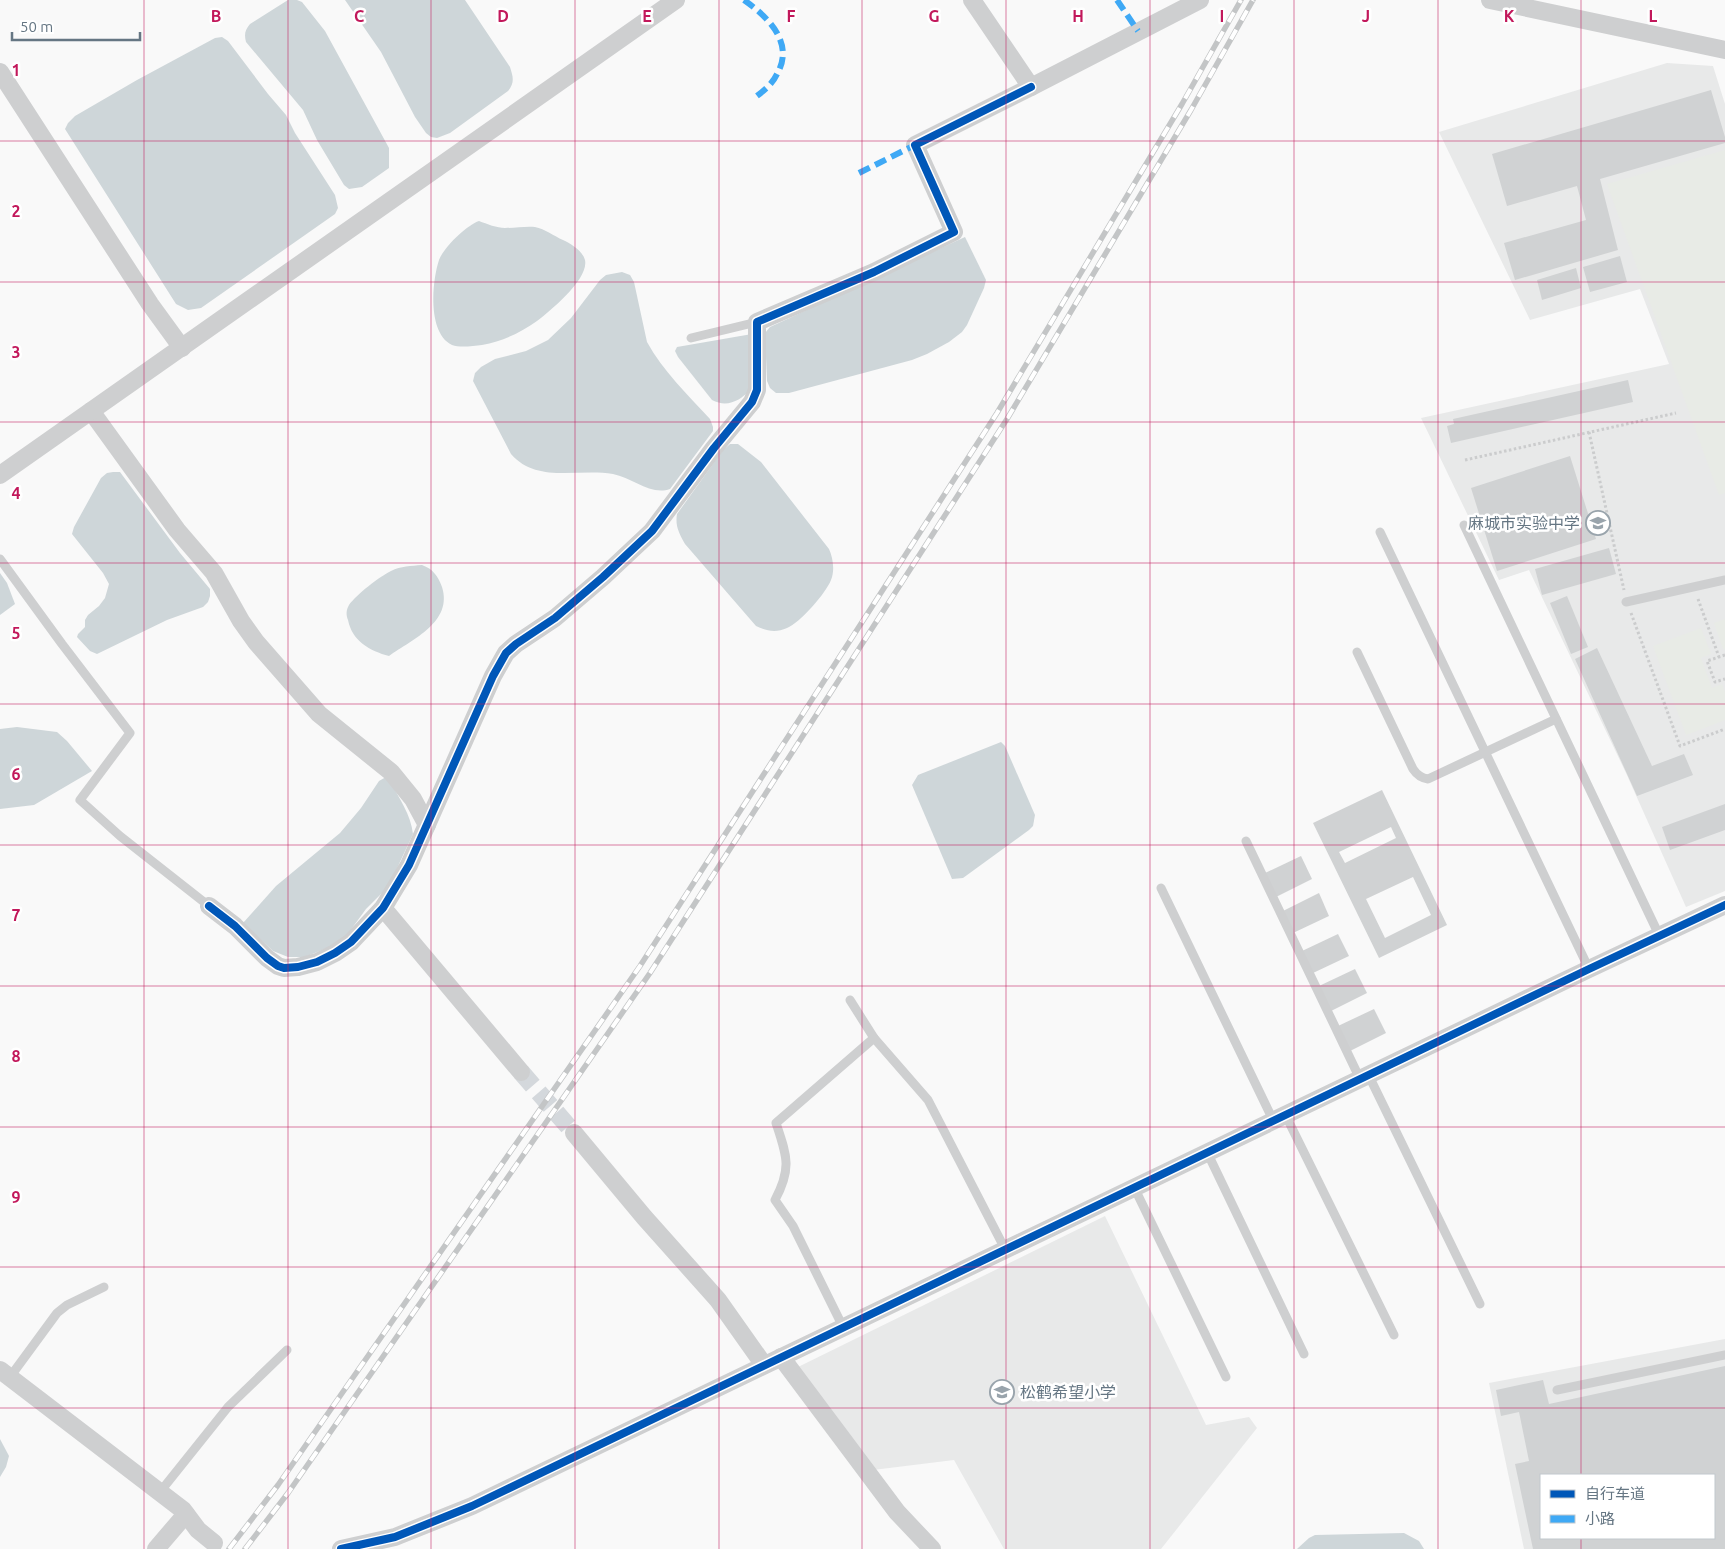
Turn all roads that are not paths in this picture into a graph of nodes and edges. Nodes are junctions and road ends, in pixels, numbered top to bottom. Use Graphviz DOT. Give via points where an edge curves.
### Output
graph roads {
  1 [pos="676,0"];
  2 [pos="972,0"];
  3 [pos="1200,0"];
  4 [pos="1490,0"];
  5 [pos="1725,50"];
  6 [pos="0,72"];
  7 [pos="1031,87"];
  8 [pos="757,322"];
  9 [pos="691,338"];
  10 [pos="182,348"];
  11 [pos="91,411"];
  12 [pos="0,475"];
  13 [pos="1464,524"];
  14 [pos="1380,532"];
  15 [pos="0,559"];
  16 [pos="1725,580"];
  17 [pos="1626,602"];
  18 [pos="1357,652"];
  19 [pos="1556,718"];
  20 [pos="1485,752"];
  21 [pos="426,825"];
  22 [pos="1246,841"];
  23 [pos="1161,888"];
  24 [pos="1725,905"];
  25 [pos="209,906"];
  26 [pos="384,908"];
  27 [pos="1659,935"];
  28 [pos="1588,968"];
  29 [pos="850,1000"];
  30 [pos="874,1038"];
  31 [pos="522,1072"];
  32 [pos="1364,1077"];
  33 [pos="1279,1117"];
  34 [pos="574,1133"];
  35 [pos="1207,1152"];
  36 [pos="1134,1187"];
  37 [pos="1005,1249"];
  38 [pos="104,1288"];
  39 [pos="1480,1304"];
  40 [pos="843,1327"];
  41 [pos="1394,1335"];
  42 [pos="286,1350"];
  43 [pos="1304,1354"];
  44 [pos="1725,1355"];
  45 [pos="781,1357"];
  46 [pos="764,1365"];
  47 [pos="4,1375"];
  48 [pos="1226,1378"];
  49 [pos="1557,1390"];
  50 [pos="160,1492"];
  51 [pos="186,1514"];
  52 [pos="214,1543"];
  53 [pos="156,1549"];
  54 [pos="341,1549"];
  55 [pos="932,1549"];
  1 -- 10 [label="street"];
  2 -- 7 [label="street"];
  3 -- 7 [label="street"];
  4 -- 5 [label="street"];
  6 -- 10 [label="street"];
  7 -- 8 [label="street" via="915,145 954,232 874,272"];
  8 -- 9 [label="lane"];
  8 -- 21 [label="street" via="757,390 752,402 652,531 555,618 506,653"];
  10 -- 11 [label="street"];
  11 -- 12 [label="street"];
  11 -- 21 [label="street" via="177,530 214,573 256,642 318,714 391,772 413,799"];
  13 -- 19 [label="lane"];
  14 -- 20 [label="lane"];
  15 -- 25 [label="lane" via="130,733 80,800"];
  16 -- 17 [label="lane"];
  18 -- 20 [label="lane" via="1418,776 1428,779"];
  19 -- 20 [label="lane"];
  19 -- 27 [label="lane"];
  20 -- 28 [label="lane"];
  21 -- 26 [label="street" via="409,865"];
  22 -- 32 [label="lane"];
  23 -- 33 [label="lane"];
  24 -- 27 [label="street"];
  25 -- 26 [label="street" via="267,958 284,968 317,962 335,954"];
  26 -- 31 [label="street"];
  27 -- 28 [label="street"];
  28 -- 32 [label="street"];
  29 -- 30 [label="lane"];
  30 -- 37 [label="lane" via="928,1100"];
  30 -- 40 [label="lane" via="776,1123 787,1169 775,1200 792,1226"];
  32 -- 33 [label="street"];
  32 -- 39 [label="lane"];
  33 -- 35 [label="street"];
  33 -- 41 [label="lane"];
  34 -- 46 [label="street" via="718,1300"];
  35 -- 36 [label="street"];
  35 -- 43 [label="lane"];
  36 -- 37 [label="street"];
  36 -- 48 [label="lane"];
  37 -- 40 [label="street"];
  38 -- 47 [label="lane" via="67,1304"];
  40 -- 45 [label="street"];
  42 -- 50 [label="lane" via="228,1407"];
  44 -- 49 [label="lane"];
  45 -- 46 [label="street"];
  45 -- 55 [label="street" via="897,1512"];
  46 -- 54 [label="street" via="472,1506 395,1537"];
  47 -- 50 [label="street"];
  50 -- 51 [label="street"];
  51 -- 52 [label="street"];
  51 -- 53 [label="street"];
}
